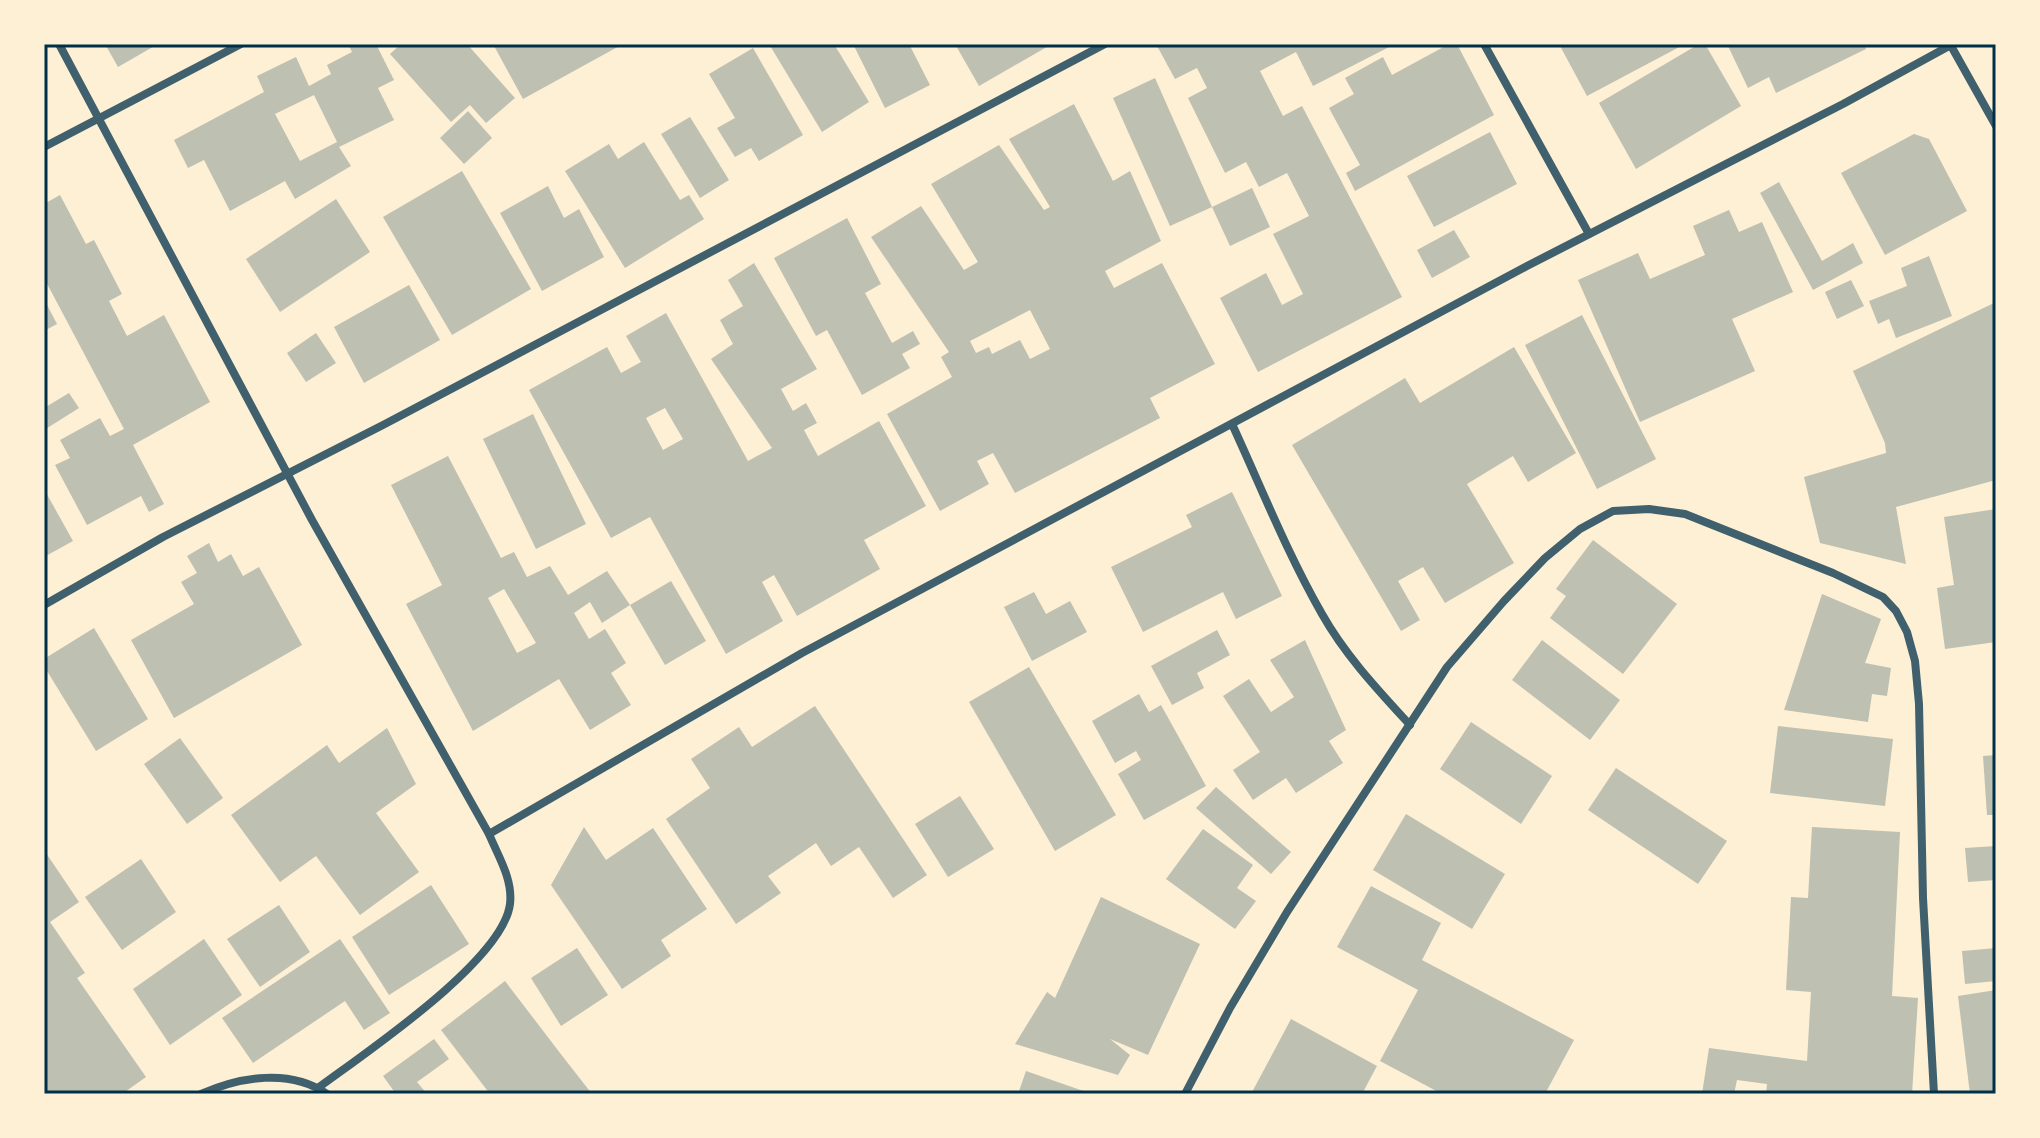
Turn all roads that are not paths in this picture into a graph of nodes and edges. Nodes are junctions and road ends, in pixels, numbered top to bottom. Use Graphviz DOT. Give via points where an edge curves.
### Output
graph roads {
  1 [pos="59,44"];
  2 [pos="241,44"];
  3 [pos="1105,44"];
  4 [pos="1484,44"];
  5 [pos="1950,45"];
  6 [pos="98,119"];
  7 [pos="1996,126"];
  8 [pos="44,147"];
  9 [pos="1589,234"];
  10 [pos="1232,424"];
  11 [pos="288,473"];
  12 [pos="44,605"];
  13 [pos="1410,725"];
  14 [pos="489,834"];
  15 [pos="318,1088"];
  16 [pos="201,1094"];
  17 [pos="327,1094"];
  18 [pos="1185,1094"];
  19 [pos="1934,1094"];
  1 -- 6 [label="street"];
  2 -- 6 [label="street"];
  3 -- 11 [label="street"];
  4 -- 9 [label="street"];
  5 -- 7 [label="street"];
  5 -- 9 [label="street"];
  6 -- 8 [label="street"];
  6 -- 11 [label="street"];
  9 -- 10 [label="street"];
  10 -- 13 [label="street" via="1322,615 1355,664"];
  10 -- 14 [label="street" via="802,653"];
  11 -- 12 [label="street"];
  11 -- 14 [label="street"];
  13 -- 18 [label="street" via="1287,912"];
  13 -- 19 [label="street" via="1447,667 1514,590 1580,529 1613,511 1685,514 1883,597 1907,632 1915,661"];
  14 -- 15 [label="street" via="508,879 510,902 505,922 487,949 402,1025"];
  15 -- 16 [label="street" via="258,1078"];
  15 -- 17 [label="street"];
}
